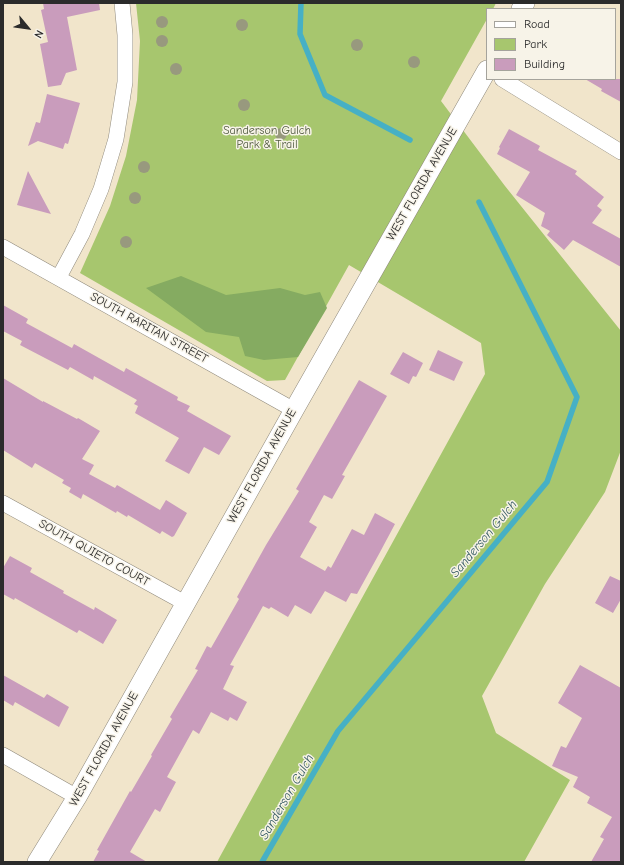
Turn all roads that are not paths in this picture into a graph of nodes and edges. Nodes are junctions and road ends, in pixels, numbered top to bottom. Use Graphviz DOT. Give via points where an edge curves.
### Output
graph roads {
  1 [pos="122,3"];
  2 [pos="486,72"];
  3 [pos="504,80"];
  4 [pos="621,152"];
  5 [pos="3,247"];
  6 [pos="59,277"];
  7 [pos="294,410"];
  8 [pos="3,503"];
  9 [pos="186,604"];
  10 [pos="3,755"];
  11 [pos="77,797"];
  12 [pos="37,862"];
  1 -- 6 [label="street" via="125,82 116,139 101,189 82,234"];
  2 -- 7 [label="street, WEST FLORIDA AVENUE"];
  3 -- 4 [label="street"];
  5 -- 6 [label="street, SOUTH RARITAN STREET"];
  6 -- 7 [label="street, SOUTH RARITAN STREET"];
  7 -- 9 [label="street, WEST FLORIDA AVENUE"];
  8 -- 9 [label="street, SOUTH QUIETO COURT"];
  9 -- 11 [label="street, WEST FLORIDA AVENUE"];
  10 -- 11 [label="street"];
  11 -- 12 [label="street, WEST FLORIDA AVENUE"];
}
